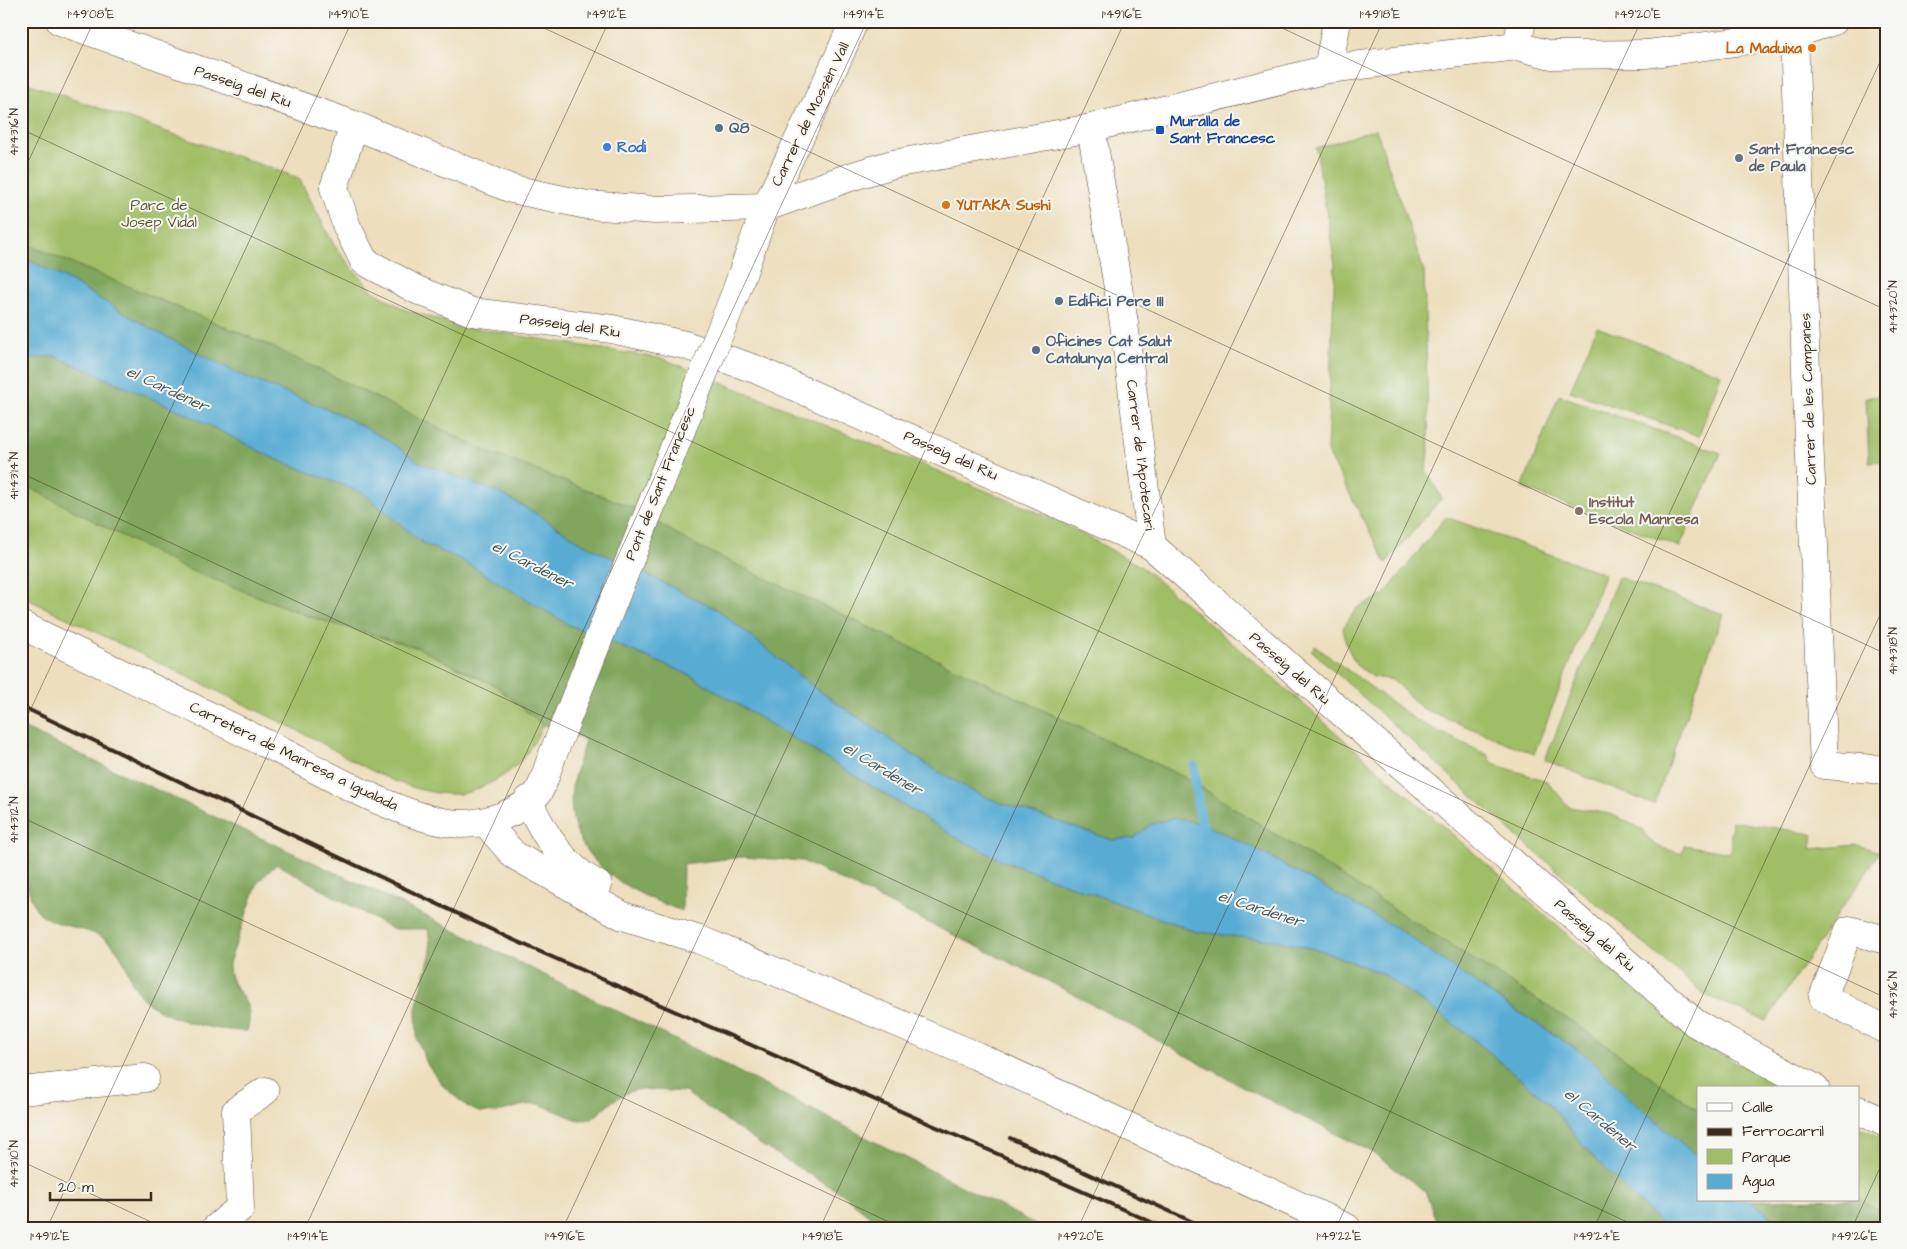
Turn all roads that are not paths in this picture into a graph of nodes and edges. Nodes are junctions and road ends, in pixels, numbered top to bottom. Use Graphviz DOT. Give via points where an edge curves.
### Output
graph roads {
  1 [pos="60,21"];
  2 [pos="854,21"];
  3 [pos="1337,21"];
  4 [pos="1834,21"];
  5 [pos="1792,28"];
  6 [pos="1519,34"];
  7 [pos="1328,69"];
  8 [pos="354,125"];
  9 [pos="1091,128"];
  10 [pos="766,207"];
  11 [pos="1152,546"];
  12 [pos="21,625"];
  13 [pos="551,759"];
  14 [pos="1886,770"];
  15 [pos="528,800"];
  16 [pos="486,822"];
  17 [pos="700,940"];
  18 [pos="1886,940"];
  19 [pos="1886,1030"];
  20 [pos="145,1078"];
  21 [pos="1810,1086"];
  22 [pos="21,1090"];
  23 [pos="265,1091"];
  24 [pos="1860,1111"];
  25 [pos="1886,1123"];
  26 [pos="216,1228"];
  27 [pos="1347,1228"];
  1 -- 8 [label="street, Passeig del Riu"];
  2 -- 10 [label="street, Carrer de Mossèn Vall"];
  3 -- 7 [label="street"];
  4 -- 5 [label="street"];
  5 -- 6 [label="street" via="1648,54 1551,55"];
  5 -- 14 [label="street, Carrer de les Campanes" via="1824,765"];
  6 -- 7 [label="street"];
  7 -- 9 [label="street"];
  8 -- 10 [label="street" via="512,189 587,206 655,210"];
  8 -- 11 [label="street, Passeig del Riu" via="334,188 347,226 364,261 417,290 472,312 612,329 694,348 754,369"];
  9 -- 10 [label="street" via="893,164"];
  9 -- 11 [label="street, Carrer de l'Apotecari" via="1124,323"];
  10 -- 13 [label="street, Pont de Sant Francesc, bridge" via="735,294"];
  11 -- 21 [label="street, Passeig del Riu" via="1695,1023"];
  12 -- 16 [label="street, Carretera de Manresa a Igualada" via="376,798 434,820 462,824"];
  13 -- 15 [label="street, Carretera de Manresa a Igualada" via="537,793"];
  15 -- 16 [label="street, Carretera de Manresa a Igualada" via="514,811"];
  15 -- 17 [label="street" via="555,849 588,880"];
  16 -- 17 [label="street" via="514,856 623,916"];
  17 -- 27 [label="street" via="977,1056"];
  18 -- 19 [label="street" via="1849,930 1823,997"];
  20 -- 22 [label="street"];
  23 -- 26 [label="street" via="236,1110 240,1208"];
  24 -- 25 [label="street"];
}
